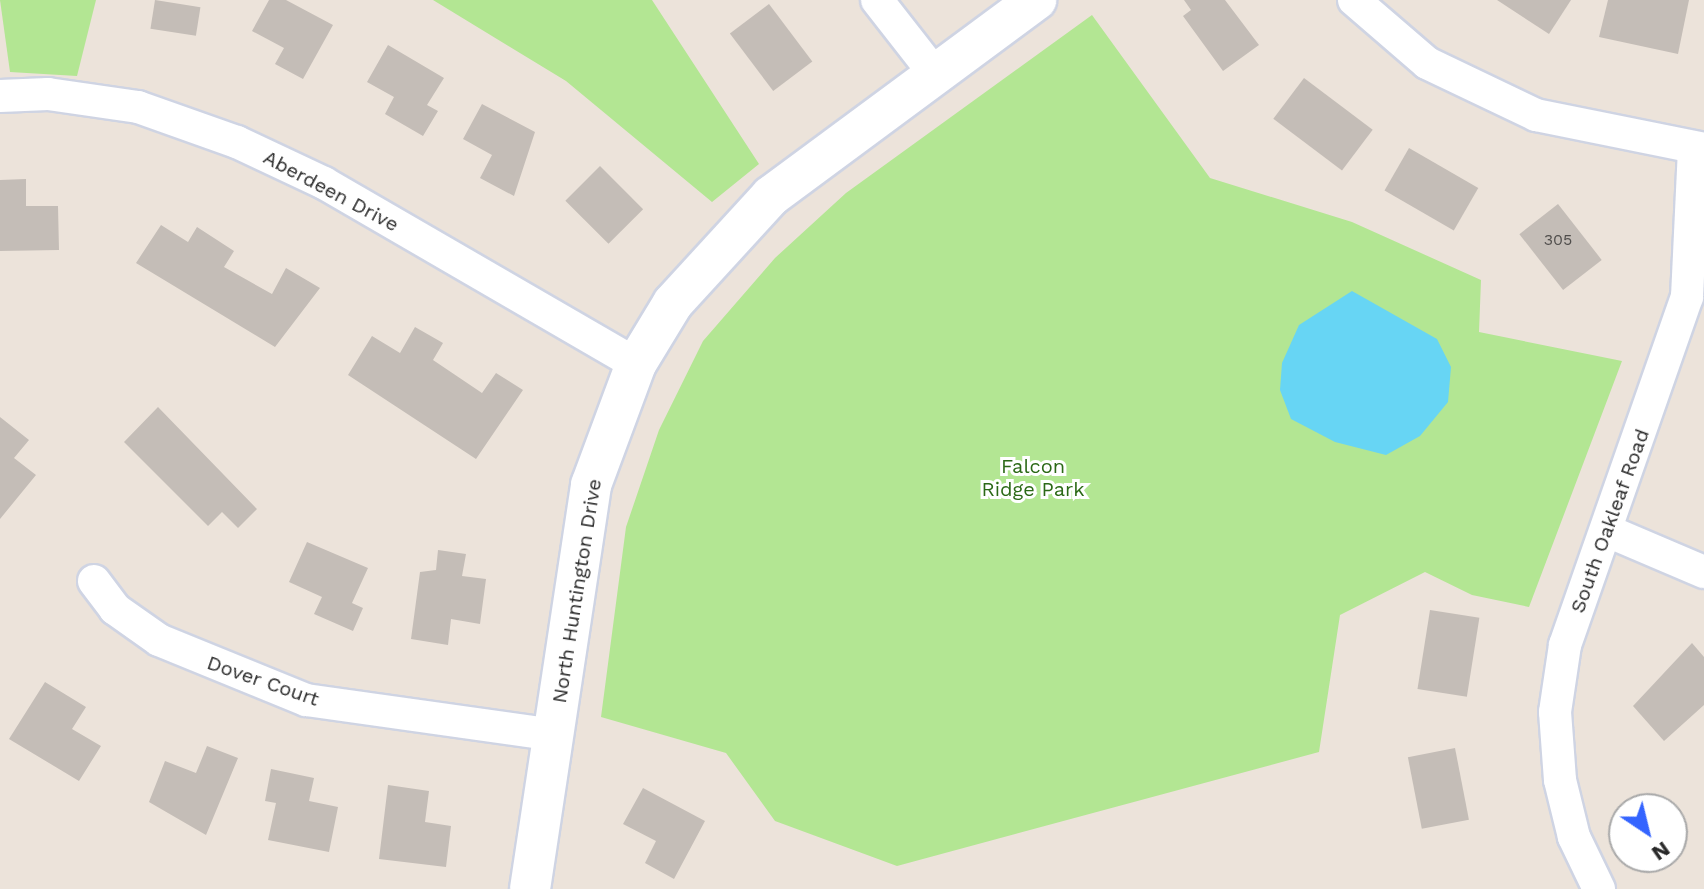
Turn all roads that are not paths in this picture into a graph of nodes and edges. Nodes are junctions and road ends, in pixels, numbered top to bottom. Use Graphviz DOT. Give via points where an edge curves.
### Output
graph roads {
  1 [pos="877,0"];
  2 [pos="1036,0"];
  3 [pos="1354,0"];
  4 [pos="934,73"];
  5 [pos="0,96"];
  6 [pos="1699,149"];
  7 [pos="636,364"];
  8 [pos="1610,532"];
  9 [pos="1704,572"];
  10 [pos="94,581"];
  11 [pos="554,735"];
  12 [pos="530,889"];
  13 [pos="1599,889"];
  1 -- 4 [label="street"];
  2 -- 4 [label="street, North Huntington Drive"];
  3 -- 6 [label="street" via="1427,63 1536,115"];
  4 -- 7 [label="street, North Huntington Drive" via="771,196 673,303"];
  5 -- 7 [label="street, Aberdeen Drive" via="48,94 138,107 237,142 324,183"];
  6 -- 8 [label="street, South Oakleaf Road" via="1687,297"];
  7 -- 11 [label="street, North Huntington Drive" via="591,485"];
  8 -- 9 [label="street"];
  8 -- 13 [label="street, South Oakleaf Road" via="1565,645 1555,712 1560,780 1574,837"];
  10 -- 11 [label="street, Dover Court" via="115,609 159,640 306,700"];
  11 -- 12 [label="street, North Huntington Drive"];
}
